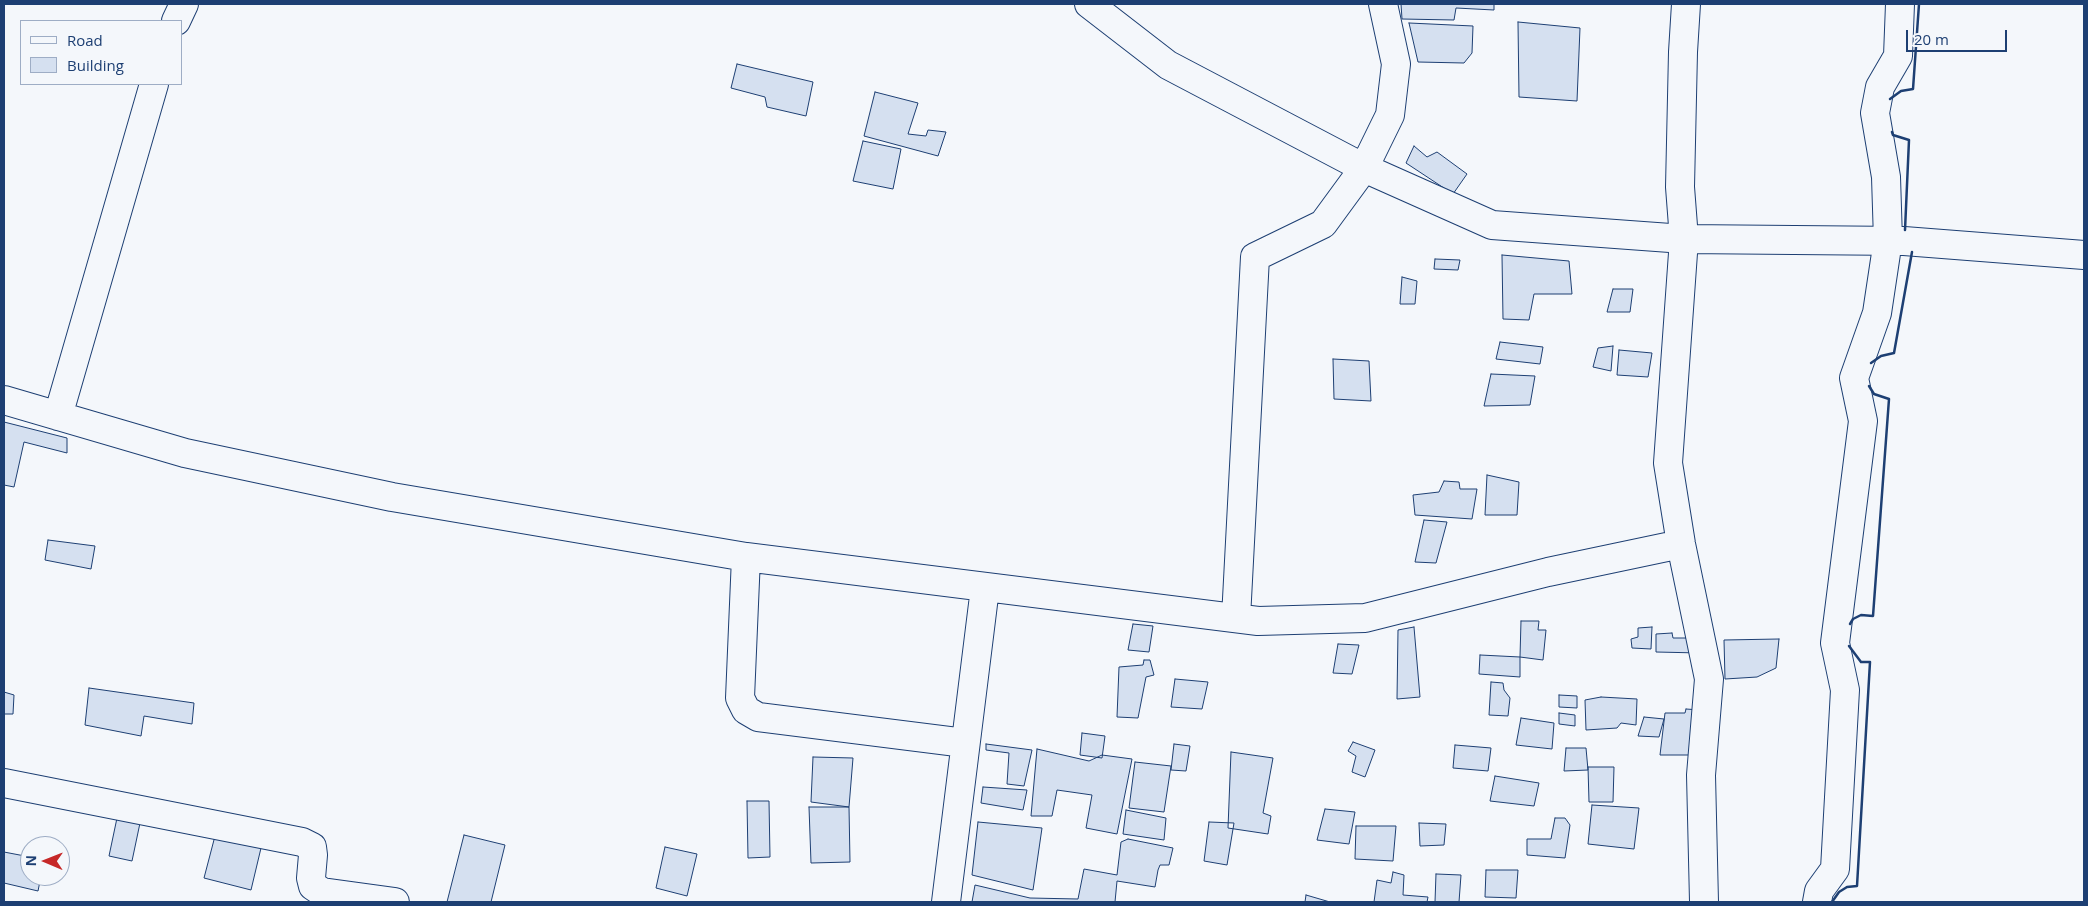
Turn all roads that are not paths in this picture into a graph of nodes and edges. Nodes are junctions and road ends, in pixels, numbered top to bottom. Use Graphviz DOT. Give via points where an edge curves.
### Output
graph roads {
  1 [pos="184,4"];
  2 [pos="1089,4"];
  3 [pos="1383,4"];
  4 [pos="1686,4"];
  5 [pos="1900,4"];
  6 [pos="176,20"];
  7 [pos="154,85"];
  8 [pos="1364,168"];
  9 [pos="1684,239"];
  10 [pos="1888,240"];
  11 [pos="2084,255"];
  12 [pos="4,400"];
  13 [pos="58,416"];
  14 [pos="1681,544"];
  15 [pos="746,557"];
  16 [pos="985,588"];
  17 [pos="1236,618"];
  18 [pos="965,743"];
  19 [pos="4,783"];
  20 [pos="395,902"];
  21 [pos="946,902"];
  22 [pos="1704,902"];
  23 [pos="1817,902"];
  1 -- 6 [label="street"];
  2 -- 8 [label="street" via="1168,65"];
  3 -- 8 [label="street" via="1396,64 1390,115"];
  4 -- 9 [label="street" via="1680,187"];
  5 -- 10 [label="street" via="1898,56 1880,87 1875,113 1886,177"];
  7 -- 13 [label="street"];
  8 -- 9 [label="street" via="1492,225"];
  8 -- 17 [label="street" via="1323,224 1255,257"];
  9 -- 10 [label="street"];
  9 -- 14 [label="street" via="1668,462"];
  10 -- 11 [label="street"];
  10 -- 23 [label="street" via="1877,313 1854,378 1863,420 1835,643 1845,690 1835,869 1819,891"];
  12 -- 13 [label="street"];
  13 -- 15 [label="street" via="185,453 392,497"];
  14 -- 17 [label="street" via="1548,572 1364,618 1258,621"];
  14 -- 22 [label="street" via="1709,678 1701,775"];
  15 -- 16 [label="street"];
  15 -- 18 [label="street" via="740,698 746,710 758,717"];
  16 -- 17 [label="street"];
  16 -- 18 [label="street"];
  18 -- 21 [label="street"];
  19 -- 20 [label="street" via="302,842 312,847 311,878 313,886 322,892"];
}
